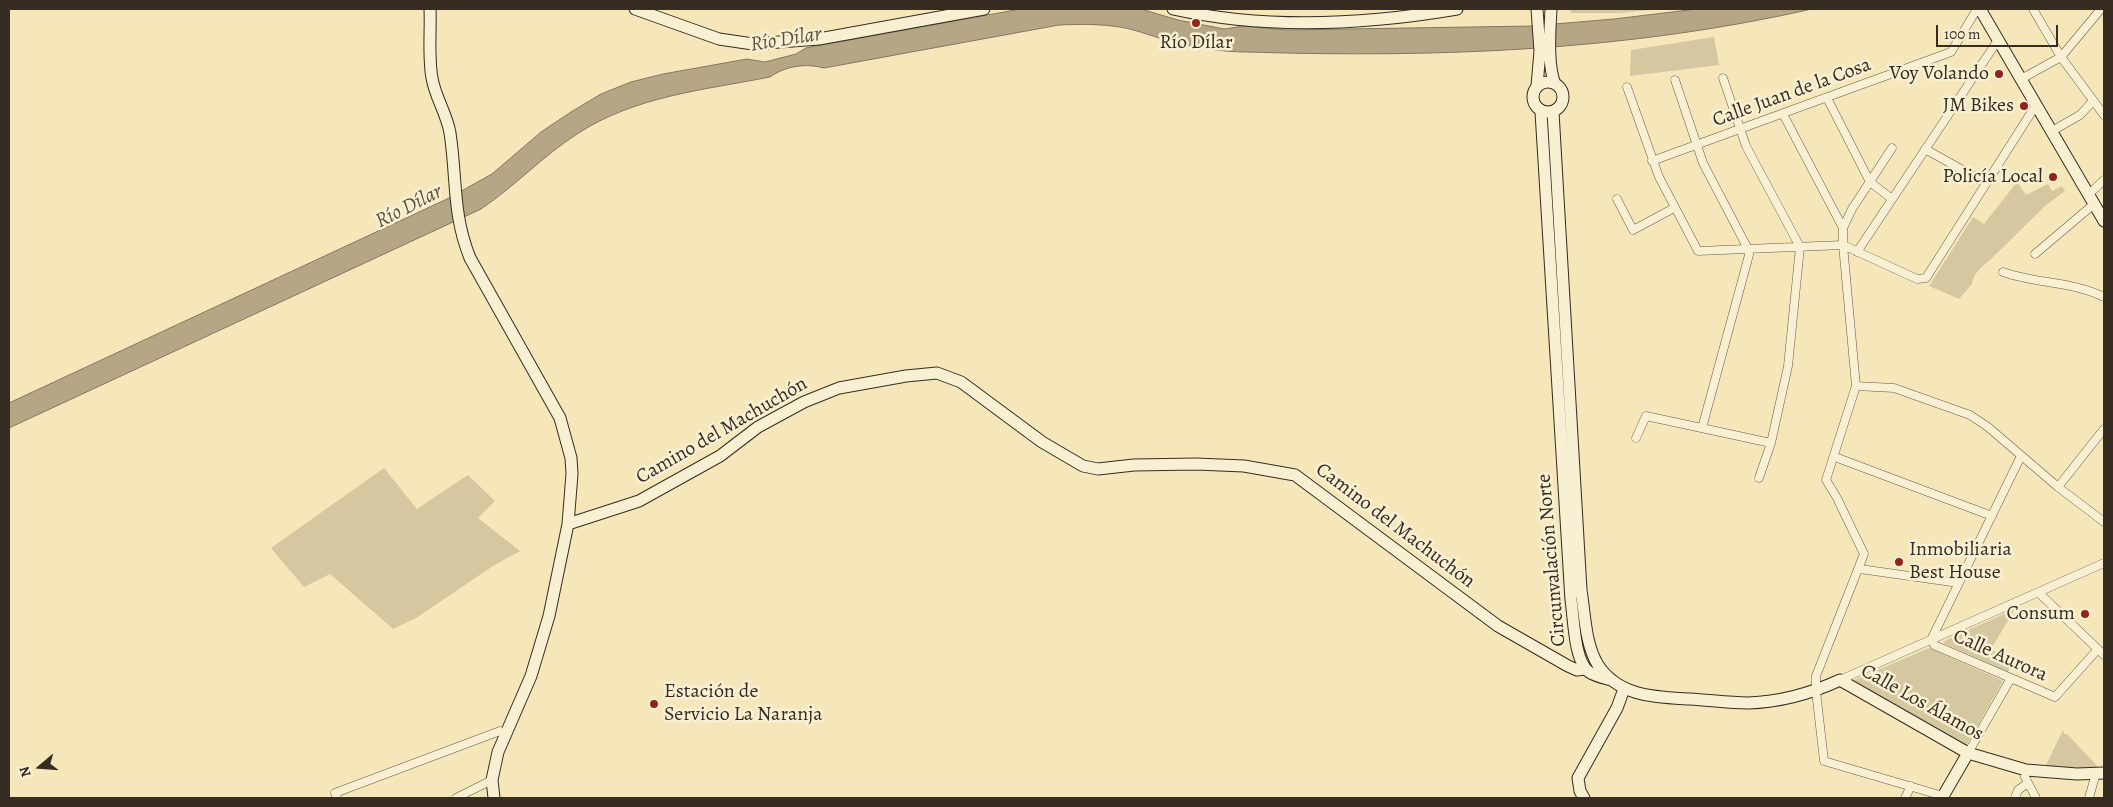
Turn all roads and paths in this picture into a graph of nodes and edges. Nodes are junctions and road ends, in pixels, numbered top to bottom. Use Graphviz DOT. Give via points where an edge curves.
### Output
graph roads {
  1 [pos="430,9"];
  2 [pos="636,9"];
  3 [pos="984,9"];
  4 [pos="1173,9"];
  5 [pos="1457,9"];
  6 [pos="1537,9"];
  7 [pos="1551,9"];
  8 [pos="1978,9"];
  9 [pos="2033,9"];
  10 [pos="2101,13"];
  11 [pos="1224,14"];
  12 [pos="1544,24"];
  13 [pos="1998,40"];
  14 [pos="1545,51"];
  15 [pos="2061,57"];
  16 [pos="1723,78"];
  17 [pos="2021,79"];
  18 [pos="1675,80"];
  19 [pos="1555,84"];
  20 [pos="1537,86"];
  21 [pos="1628,86"];
  22 [pos="1827,98"];
  23 [pos="2093,101"];
  24 [pos="2036,105"];
  25 [pos="1541,112"];
  26 [pos="1553,112"];
  27 [pos="1783,114"];
  28 [pos="2104,115"];
  29 [pos="1740,129"];
  30 [pos="2052,131"];
  31 [pos="1697,145"];
  32 [pos="1892,148"];
  33 [pos="1926,149"];
  34 [pos="1652,161"];
  35 [pos="2104,180"];
  36 [pos="1870,182"];
  37 [pos="1986,184"];
  38 [pos="1617,199"];
  39 [pos="1892,199"];
  40 [pos="2092,199"];
  41 [pos="1674,208"];
  42 [pos="2104,221"];
  43 [pos="1843,228"];
  44 [pos="1843,245"];
  45 [pos="1800,247"];
  46 [pos="1748,249"];
  47 [pos="1857,252"];
  48 [pos="2035,254"];
  49 [pos="2003,272"];
  50 [pos="2104,297"];
  51 [pos="1856,386"];
  52 [pos="1702,428"];
  53 [pos="2104,429"];
  54 [pos="1636,438"];
  55 [pos="1770,444"];
  56 [pos="2021,456"];
  57 [pos="1835,457"];
  58 [pos="1759,478"];
  59 [pos="2058,487"];
  60 [pos="1992,516"];
  61 [pos="2104,522"];
  62 [pos="568,524"];
  63 [pos="2104,563"];
  64 [pos="1860,569"];
  65 [pos="1959,583"];
  66 [pos="2039,593"];
  67 [pos="1932,638"];
  68 [pos="1590,647"];
  69 [pos="2101,652"];
  70 [pos="1585,669"];
  71 [pos="2011,678"];
  72 [pos="1611,680"];
  73 [pos="1840,680"];
  74 [pos="1624,689"];
  75 [pos="1816,691"];
  76 [pos="506,733"];
  77 [pos="1968,753"];
  78 [pos="2026,770"];
  79 [pos="2100,773"];
  80 [pos="492,780"];
  81 [pos="2028,783"];
  82 [pos="1911,786"];
  83 [pos="336,795"];
  84 [pos="1942,797"];
  85 [pos="456,798"];
  86 [pos="494,798"];
  87 [pos="1584,798"];
  88 [pos="1905,798"];
  89 [pos="2015,798"];
  90 [pos="2036,798"];
  91 [pos="2089,798"];
  1 -- 62 [label="street" via="432,78 450,132 459,225 470,258 560,418 571,458"];
  2 -- 3 [label="street" via="719,39 753,44 819,39"];
  4 -- 11 [label="street"];
  5 -- 11 [label="street" via="1332,23 1270,23"];
  6 -- 12 [label="street"];
  7 -- 12 [label="street"];
  8 -- 13 [label="street"];
  8 -- 22 [label="street, Calle Juan de la Cosa" via="1951,52"];
  9 -- 15 [label="street"];
  10 -- 15 [label="street"];
  12 -- 14 [label="street"];
  13 -- 17 [label="street"];
  13 -- 33 [label="street"];
  14 -- 19 [label="street"];
  14 -- 20 [label="street"];
  15 -- 17 [label="street"];
  15 -- 23 [label="street"];
  16 -- 29 [label="street"];
  17 -- 24 [label="street"];
  18 -- 31 [label="street"];
  19 -- 20 [label="street" via="1546,82"];
  19 -- 26 [label="street" via="1561,89 1563,100"];
  20 -- 25 [label="street" via="1532,100"];
  21 -- 34 [label="street"];
  22 -- 27 [label="street, Calle Juan de la Cosa"];
  22 -- 36 [label="street"];
  23 -- 28 [label="street"];
  23 -- 30 [label="street" via="2080,115"];
  24 -- 30 [label="street"];
  24 -- 37 [label="street"];
  25 -- 26 [label="street"];
  25 -- 70 [label="street, Circunvalación Norte" via="1571,600 1579,657"];
  26 -- 68 [label="street, Circunvalación Norte" via="1578,551"];
  27 -- 29 [label="street, Calle Juan de la Cosa"];
  27 -- 43 [label="street"];
  29 -- 31 [label="street, Calle Juan de la Cosa"];
  29 -- 45 [label="street"];
  30 -- 40 [label="street"];
  31 -- 34 [label="street, Calle Juan de la Cosa"];
  31 -- 46 [label="street" via="1703,163"];
  32 -- 36 [label="street"];
  33 -- 37 [label="street"];
  33 -- 39 [label="street"];
  34 -- 41 [label="street"];
  35 -- 40 [label="street"];
  36 -- 39 [label="street"];
  36 -- 43 [label="street"];
  37 -- 47 [label="street" via="1926,278 1917,279"];
  38 -- 41 [label="street" via="1633,230"];
  39 -- 47 [label="street"];
  40 -- 42 [label="street"];
  40 -- 48 [label="street"];
  41 -- 46 [label="street" via="1698,251"];
  43 -- 44 [label="street"];
  44 -- 45 [label="street"];
  44 -- 47 [label="street"];
  44 -- 51 [label="street"];
  45 -- 46 [label="street"];
  45 -- 55 [label="street" via="1788,366"];
  46 -- 52 [label="street"];
  49 -- 50 [label="street" via="2024,280 2047,280"];
  51 -- 56 [label="street" via="1894,388 1970,415 1988,426"];
  51 -- 57 [label="street"];
  52 -- 54 [label="street" via="1646,416"];
  52 -- 55 [label="street"];
  53 -- 59 [label="street"];
  55 -- 58 [label="street"];
  56 -- 59 [label="street"];
  56 -- 60 [label="street"];
  57 -- 60 [label="street"];
  57 -- 64 [label="street" via="1826,480 1864,554"];
  59 -- 61 [label="street"];
  60 -- 65 [label="street"];
  62 -- 70 [label="street, Camino del Machuchón" via="639,501 720,456 758,427 804,402 839,388 937,373 961,382 1042,442 1083,466 1098,469 1134,465 1244,466 1295,475 1498,626 1560,662 1577,670"];
  62 -- 76 [label="street" via="537,659"];
  63 -- 66 [label="street"];
  64 -- 65 [label="street"];
  64 -- 75 [label="street" via="1816,676"];
  65 -- 67 [label="street"];
  66 -- 67 [label="street"];
  66 -- 69 [label="street"];
  67 -- 71 [label="street, Calle Aurora" via="1934,645"];
  67 -- 73 [label="street"];
  68 -- 70 [label="street" via="1589,663"];
  68 -- 72 [label="street, Circunvalación Norte"];
  69 -- 71 [label="street, Calle Aurora" via="2055,697"];
  70 -- 72 [label="street, Circunvalación Norte"];
  71 -- 77 [label="street"];
  72 -- 74 [label="street"];
  73 -- 75 [label="street"];
  73 -- 77 [label="street, Calle Los Álamos"];
  74 -- 75 [label="street" via="1652,696 1748,703"];
  74 -- 87 [label="street" via="1617,708 1578,778"];
  75 -- 82 [label="street" via="1824,761"];
  76 -- 80 [label="street"];
  76 -- 83 [label="street" via="500,731"];
  77 -- 78 [label="street, Calle Los Álamos"];
  77 -- 84 [label="street"];
  78 -- 79 [label="street, Calle Los Álamos"];
  78 -- 81 [label="street"];
  79 -- 91 [label="street"];
  80 -- 85 [label="street"];
  80 -- 86 [label="street"];
  81 -- 89 [label="street" via="2018,790"];
  81 -- 90 [label="street"];
  82 -- 84 [label="street"];
  82 -- 88 [label="street"];
}
